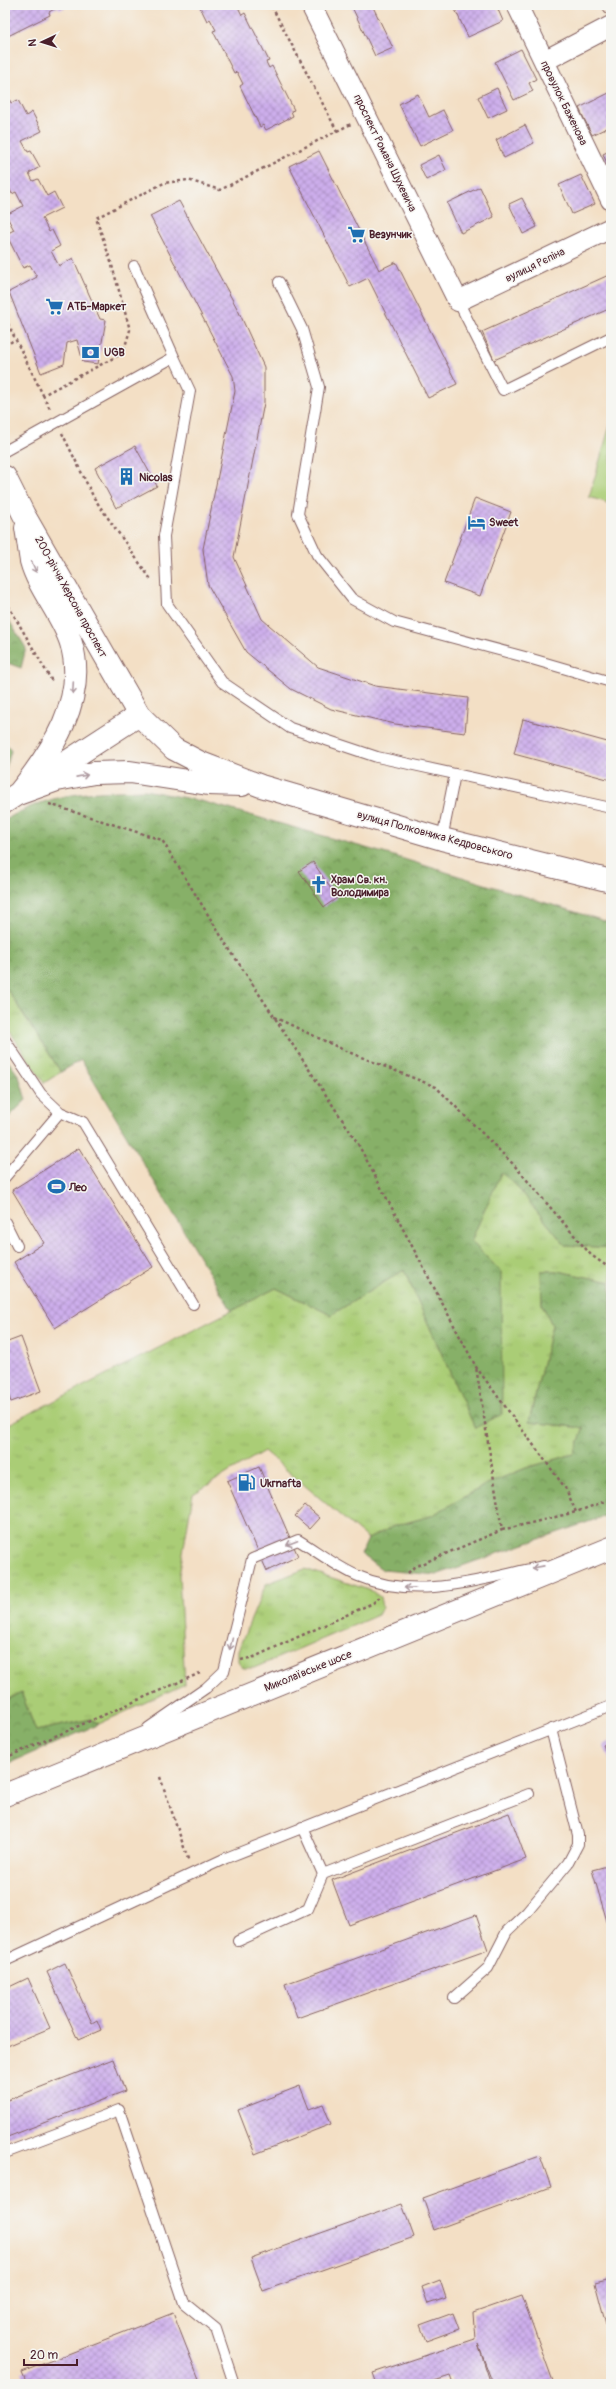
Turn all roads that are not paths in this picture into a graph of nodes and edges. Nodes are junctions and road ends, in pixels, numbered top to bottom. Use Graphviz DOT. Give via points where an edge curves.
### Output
graph roads {
  1 [pos="312,5"];
  2 [pos="517,5"];
  3 [pos="611,26"];
  4 [pos="544,61"];
  5 [pos="611,200"];
  6 [pos="611,228"];
  7 [pos="134,266"];
  8 [pos="279,282"];
  9 [pos="458,301"];
  10 [pos="611,337"];
  11 [pos="174,357"];
  12 [pos="5,451"];
  13 [pos="5,477"];
  14 [pos="24,515"];
  15 [pos="611,682"];
  16 [pos="139,715"];
  17 [pos="455,774"];
  18 [pos="261,786"];
  19 [pos="12,798"];
  20 [pos="611,808"];
  21 [pos="442,839"];
  22 [pos="611,881"];
  23 [pos="5,1040"];
  24 [pos="60,1112"];
  25 [pos="5,1177"];
  26 [pos="5,1222"];
  27 [pos="17,1246"];
  28 [pos="193,1304"];
  29 [pos="611,1548"];
  30 [pos="590,1557"];
  31 [pos="611,1706"];
  32 [pos="551,1729"];
  33 [pos="115,1750"];
  34 [pos="529,1794"];
  35 [pos="5,1795"];
  36 [pos="302,1827"];
  37 [pos="323,1874"];
  38 [pos="238,1941"];
  39 [pos="5,1961"];
  40 [pos="454,1998"];
  41 [pos="5,2153"];
  42 [pos="234,2384"];
  1 -- 9 [label="street, проспект Романа Шухевича"];
  2 -- 4 [label="street, провулок Баженова"];
  3 -- 4 [label="street"];
  4 -- 5 [label="street, провулок Баженова"];
  6 -- 9 [label="street, вулиця Рєпіна"];
  7 -- 11 [label="lane"];
  8 -- 15 [label="lane" via="302,329 320,387 298,514 317,555 352,599 394,622 526,656"];
  9 -- 10 [label="lane" via="503,390"];
  11 -- 12 [label="lane"];
  11 -- 17 [label="lane" via="190,391 164,536 167,604 222,682 290,728 377,757"];
  13 -- 14 [label="street, 200-річчя Херсона проспект"];
  14 -- 16 [label="street, 200-річчя Херсона проспект"];
  14 -- 19 [label="street, one-way" via="32,562 71,643 74,667 73,694 62,729 42,764"];
  16 -- 18 [label="street, вулиця Полковника Кедровського" via="174,749 201,763"];
  16 -- 19 [label="street"];
  17 -- 20 [label="lane"];
  17 -- 21 [label="lane"];
  19 -- 18 [label="street, вулиця Полковника Кедровського, one-way" via="57,780 94,773 130,772 208,784"];
  18 -- 21 [label="street, вулиця Полковника Кедровського"];
  21 -- 22 [label="street, вулиця Полковника Кедровського"];
  23 -- 24 [label="lane" via="41,1094"];
  24 -- 25 [label="lane"];
  24 -- 28 [label="lane" via="83,1122"];
  26 -- 27 [label="lane"];
  29 -- 30 [label="street, Миколаївське шосе"];
  30 -- 33 [label="street, Миколаївське шосе"];
  30 -- 33 [label="lane, one-way" via="430,1589 392,1587 358,1576 298,1540 252,1560 224,1671 206,1688"];
  31 -- 32 [label="lane"];
  32 -- 36 [label="lane"];
  32 -- 40 [label="lane" via="578,1835 578,1844 568,1863 527,1912 507,1931 488,1968"];
  33 -- 35 [label="street, Миколаївське шосе"];
  34 -- 37 [label="lane"];
  36 -- 37 [label="lane"];
  36 -- 39 [label="lane" via="193,1872"];
  37 -- 38 [label="lane" via="308,1909"];
  41 -- 42 [label="lane" via="119,2110 184,2303 216,2329"];
}
